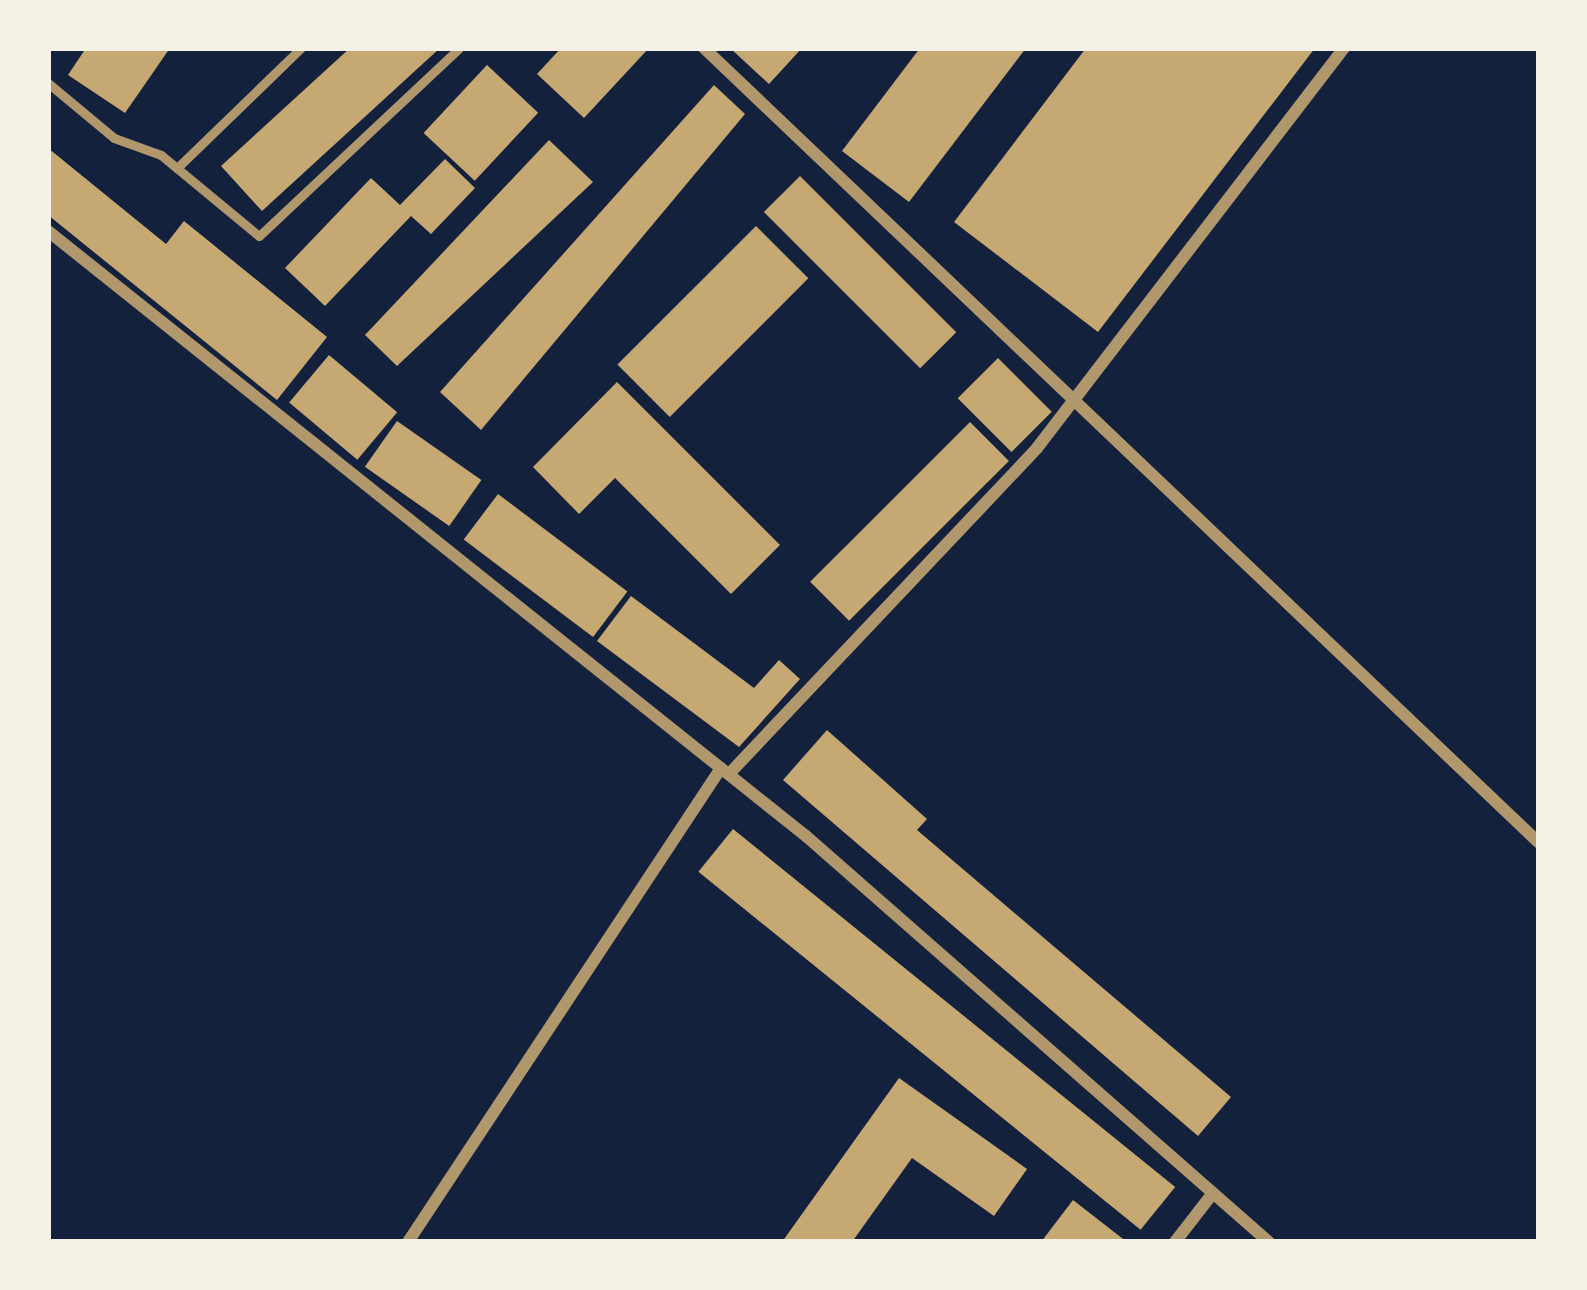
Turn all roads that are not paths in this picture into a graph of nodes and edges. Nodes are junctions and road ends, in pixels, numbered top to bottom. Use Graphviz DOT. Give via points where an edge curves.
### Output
graph roads {
  1 [pos="301,48"];
  2 [pos="459,48"];
  3 [pos="704,48"];
  4 [pos="1344,48"];
  5 [pos="48,83"];
  6 [pos="177,168"];
  7 [pos="48,231"];
  8 [pos="1078,398"];
  9 [pos="725,771"];
  10 [pos="1539,843"];
  11 [pos="1213,1193"];
  12 [pos="408,1242"];
  13 [pos="1175,1242"];
  14 [pos="1269,1242"];
  1 -- 6 [label="lane"];
  2 -- 6 [label="lane" via="259,236"];
  3 -- 8 [label="street"];
  4 -- 8 [label="street"];
  5 -- 6 [label="lane" via="114,138"];
  7 -- 9 [label="street"];
  8 -- 9 [label="street"];
  8 -- 10 [label="street"];
  9 -- 11 [label="street"];
  9 -- 12 [label="street"];
  11 -- 13 [label="street"];
  11 -- 14 [label="street"];
}
